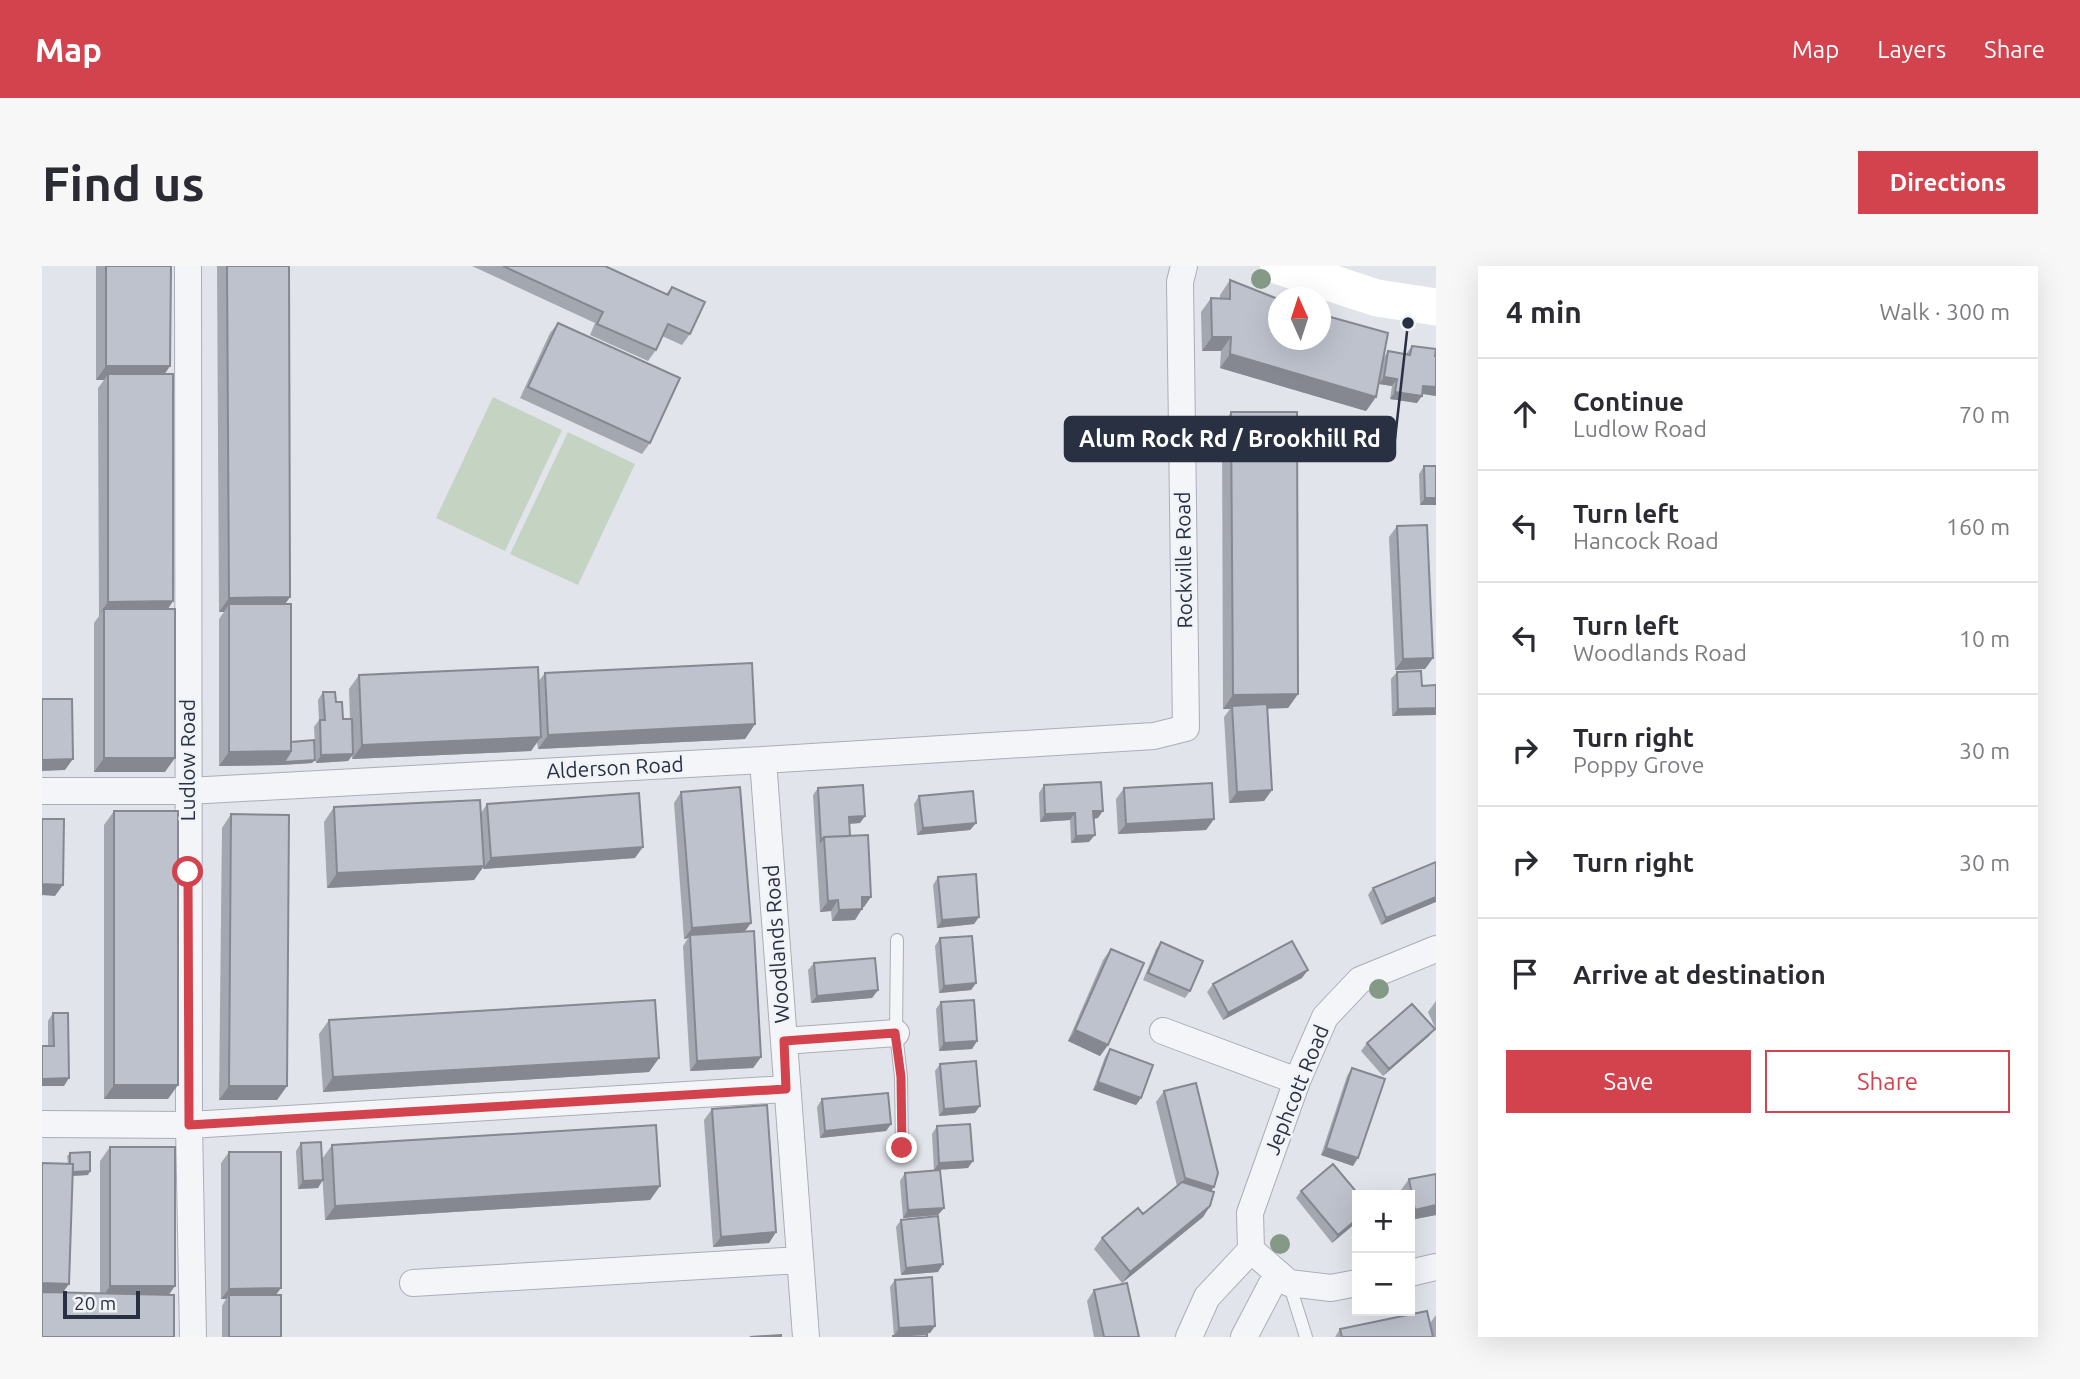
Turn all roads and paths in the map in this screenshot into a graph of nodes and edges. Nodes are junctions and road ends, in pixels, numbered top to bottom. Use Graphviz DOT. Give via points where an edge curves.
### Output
graph roads {
  1 [pos="188,266"];
  2 [pos="1184,266"];
  3 [pos="1279,266"];
  4 [pos="1330,274"];
  5 [pos="1436,307"];
  6 [pos="1186,728"];
  7 [pos="763,760"];
  8 [pos="188,791"];
  9 [pos="42,792"];
  10 [pos="897,940"];
  11 [pos="1436,950"];
  12 [pos="1163,1031"];
  13 [pos="895,1033"];
  14 [pos="784,1041"];
  15 [pos="1297,1081"];
  16 [pos="786,1089"];
  17 [pos="42,1124"];
  18 [pos="189,1125"];
  19 [pos="902,1148"];
  20 [pos="1251,1250"];
  21 [pos="800,1260"];
  22 [pos="1436,1267"];
  23 [pos="1415,1272"];
  24 [pos="1283,1279"];
  25 [pos="413,1283"];
  26 [pos="1352,1284"];
  27 [pos="193,1337"];
  28 [pos="806,1337"];
  29 [pos="1189,1337"];
  30 [pos="1244,1337"];
  31 [pos="1306,1337"];
  1 -- 8 [label="street, Ludlow Road"];
  2 -- 6 [label="street, Rockville Road" via="1180,282"];
  3 -- 4 [label="street"];
  4 -- 5 [label="street" via="1377,298"];
  6 -- 7 [label="street, Alderson Road" via="1154,736"];
  7 -- 8 [label="street, Alderson Road"];
  7 -- 14 [label="street, Woodlands Road"];
  8 -- 9 [label="street, Alderson Road"];
  8 -- 18 [label="street, Ludlow Road"];
  10 -- 13 [label="lane"];
  11 -- 15 [label="street, Jephcott Road" via="1360,980 1325,1017"];
  12 -- 15 [label="street"];
  13 -- 14 [label="street"];
  13 -- 19 [label="lane"];
  14 -- 16 [label="street, Woodlands Road"];
  15 -- 20 [label="street, Jephcott Road" via="1250,1213"];
  16 -- 18 [label="street"];
  16 -- 21 [label="street, Woodlands Road"];
  17 -- 18 [label="street"];
  18 -- 27 [label="street, Ludlow Road"];
  20 -- 24 [label="street"];
  20 -- 29 [label="street" via="1207,1297"];
  21 -- 25 [label="street"];
  21 -- 28 [label="street, Woodlands Road"];
  22 -- 23 [label="street"];
  24 -- 26 [label="street" via="1331,1289"];
  24 -- 30 [label="street"];
  24 -- 31 [label="lane"];
}
